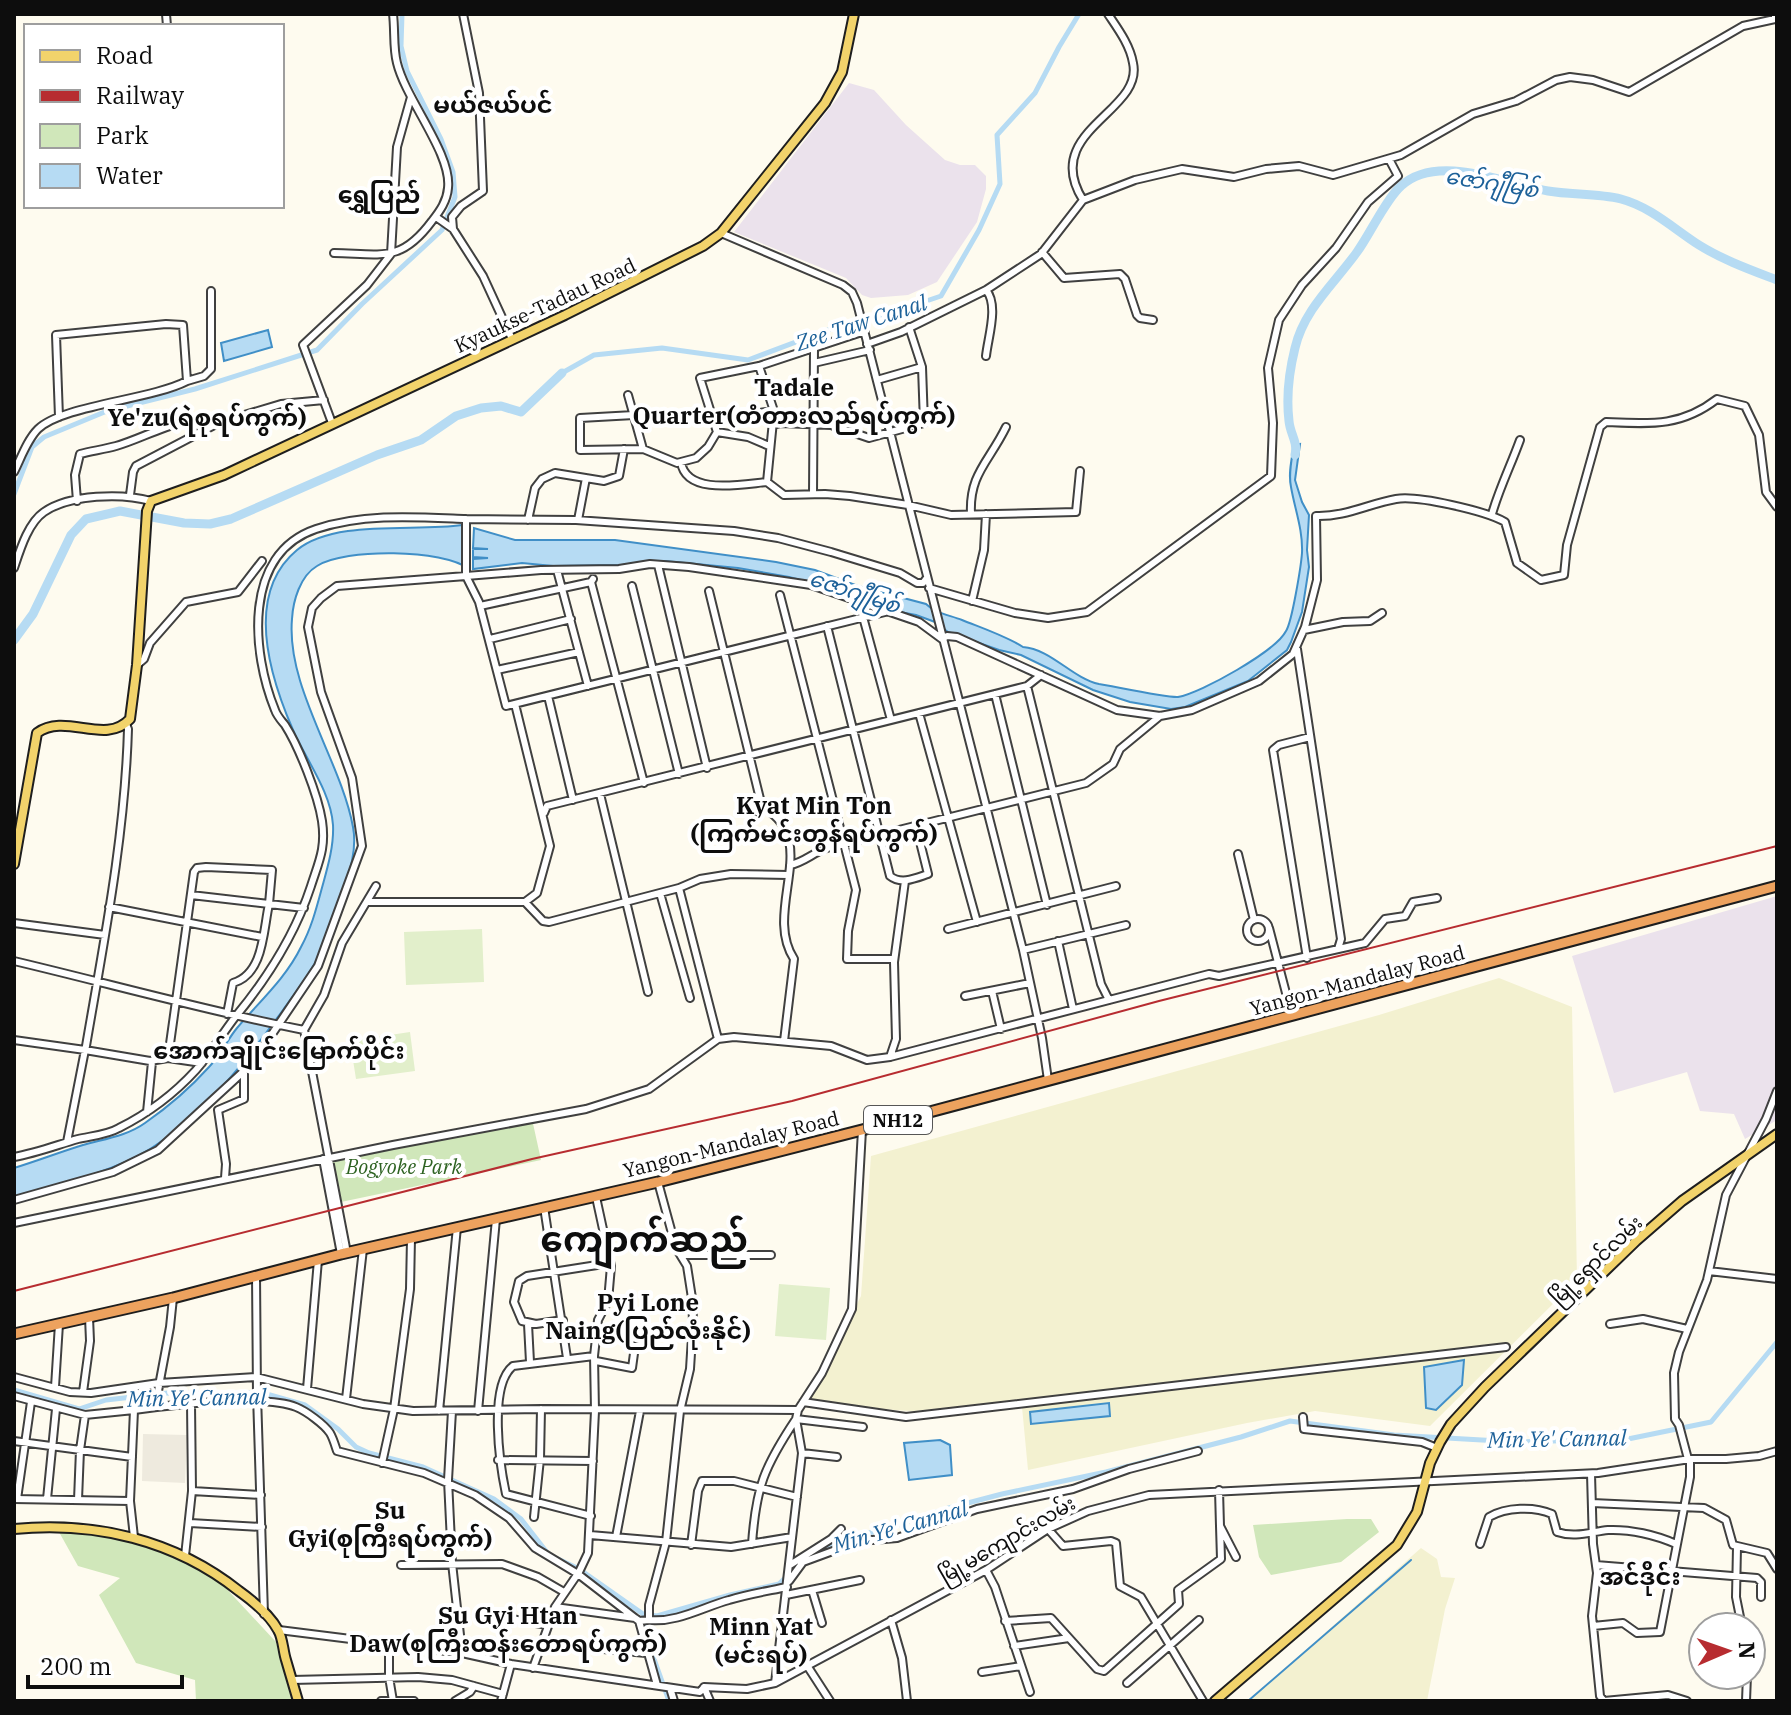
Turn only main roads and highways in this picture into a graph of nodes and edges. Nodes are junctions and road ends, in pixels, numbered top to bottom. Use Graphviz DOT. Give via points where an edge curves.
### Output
graph roads {
  1 [pos="854,14"];
  2 [pos="14,864"];
  3 [pos="1777,886"];
  4 [pos="1777,1134"];
  5 [pos="14,1334"];
  6 [pos="14,1529"];
  7 [pos="298,1701"];
  8 [pos="1215,1701"];
  1 -- 2 [label="main road, Kyaukse-Tadau Road" via="842,72 825,103 721,233 690,254 224,475 151,501 130,719 100,731 56,724 37,733"];
  3 -- 5 [label="highway, Yangon-Mandalay Road / NH12" via="658,1182"];
  4 -- 8 [label="main road, မြို့ရှောင်လမ်း" via="1682,1201 1485,1387 1438,1445 1417,1512 1397,1545"];
  6 -- 7 [label="main road" via="40,1526 134,1537 185,1556 234,1587 279,1630"];
}
